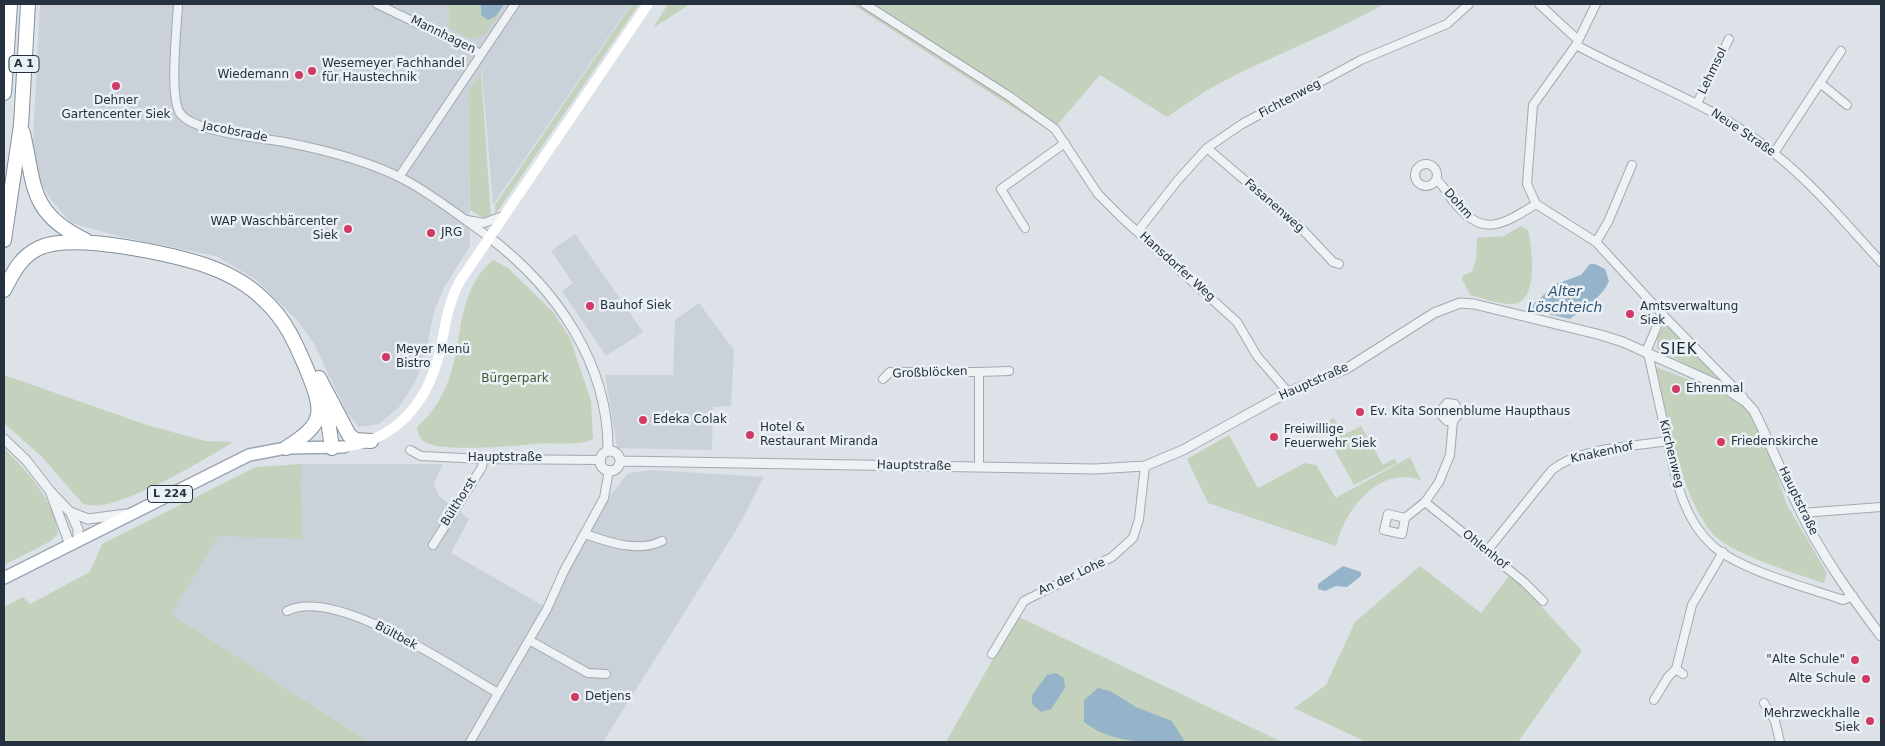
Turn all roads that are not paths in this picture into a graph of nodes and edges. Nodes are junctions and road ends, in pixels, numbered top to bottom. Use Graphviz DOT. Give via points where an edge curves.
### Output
graph roads {
  1 [pos="10,4"];
  2 [pos="28,4"];
  3 [pos="178,4"];
  4 [pos="377,4"];
  5 [pos="515,4"];
  6 [pos="648,4"];
  7 [pos="865,4"];
  8 [pos="1469,4"];
  9 [pos="1539,4"];
  10 [pos="1596,4"];
  11 [pos="1728,39"];
  12 [pos="1577,43"];
  13 [pos="1841,51"];
  14 [pos="481,54"];
  15 [pos="1820,82"];
  16 [pos="4,93"];
  17 [pos="1697,103"];
  18 [pos="1847,105"];
  19 [pos="21,125"];
  20 [pos="1065,143"];
  21 [pos="1207,148"];
  22 [pos="1774,153"];
  23 [pos="1632,165"];
  24 [pos="399,177"];
  25 [pos="1436,180"];
  26 [pos="1536,204"];
  27 [pos="503,216"];
  28 [pos="465,220"];
  29 [pos="1025,228"];
  30 [pos="1138,231"];
  31 [pos="489,238"];
  32 [pos="4,240"];
  33 [pos="88,241"];
  34 [pos="1596,242"];
  35 [pos="1881,262"];
  36 [pos="1339,264"];
  37 [pos="4,290"];
  38 [pos="1662,314"];
  39 [pos="294,339"];
  40 [pos="1647,352"];
  41 [pos="302,358"];
  42 [pos="1009,371"];
  43 [pos="979,372"];
  44 [pos="883,379"];
  45 [pos="1288,392"];
  46 [pos="1743,397"];
  47 [pos="1453,422"];
  48 [pos="344,428"];
  49 [pos="4,439"];
  50 [pos="371,441"];
  51 [pos="1668,441"];
  52 [pos="338,447"];
  53 [pos="286,448"];
  54 [pos="410,450"];
  55 [pos="608,451"];
  56 [pos="483,459"];
  57 [pos="601,460"];
  58 [pos="620,461"];
  59 [pos="1144,466"];
  60 [pos="979,467"];
  61 [pos="610,470"];
  62 [pos="50,491"];
  63 [pos="1425,502"];
  64 [pos="1881,507"];
  65 [pos="70,512"];
  66 [pos="130,514"];
  67 [pos="1801,514"];
  68 [pos="1405,518"];
  69 [pos="585,534"];
  70 [pos="662,541"];
  71 [pos="74,543"];
  72 [pos="433,545"];
  73 [pos="1487,551"];
  74 [pos="1723,552"];
  75 [pos="4,578"];
  76 [pos="1852,596"];
  77 [pos="1543,601"];
  78 [pos="287,611"];
  79 [pos="1881,636"];
  80 [pos="529,640"];
  81 [pos="992,654"];
  82 [pos="606,674"];
  83 [pos="498,693"];
  84 [pos="1654,700"];
  85 [pos="1764,703"];
  86 [pos="470,742"];
  87 [pos="1780,742"];
  1 -- 16 [label="highway, A 1"];
  2 -- 19 [label="highway, A 1"];
  3 -- 24 [label="street, Jacobsrade" via="175,98 183,117 206,127 338,154"];
  4 -- 14 [label="street, Mannhagen"];
  5 -- 14 [label="street"];
  6 -- 27 [label="main road, L 224"];
  7 -- 20 [label="street, Hansdorfer Weg" via="1009,96 1055,129"];
  8 -- 21 [label="street, Fichtenweg" via="1447,24 1361,60 1242,124"];
  9 -- 12 [label="street"];
  10 -- 12 [label="street"];
  11 -- 17 [label="street, Lehmsol"];
  12 -- 17 [label="street, Neue Straße" via="1610,64"];
  12 -- 26 [label="street" via="1533,105 1527,184"];
  13 -- 15 [label="street"];
  14 -- 24 [label="street"];
  15 -- 18 [label="street"];
  15 -- 22 [label="street"];
  17 -- 22 [label="street, Neue Straße"];
  19 -- 32 [label="highway, A 1"];
  19 -- 33 [label="highway" via="29,172 37,196 56,221"];
  20 -- 29 [label="street" via="1001,189"];
  20 -- 30 [label="street, Hansdorfer Weg" via="1098,194"];
  21 -- 30 [label="street, Fichtenweg"];
  21 -- 36 [label="street, Fasanenweg" via="1302,228 1332,262"];
  22 -- 35 [label="street, Neue Straße"];
  23 -- 34 [label="street"];
  24 -- 28 [label="street, Jacobsrade"];
  25 -- 26 [label="street, Dohm" via="1470,220 1483,225 1500,225"];
  26 -- 34 [label="street"];
  27 -- 28 [label="street" via="484,223"];
  27 -- 31 [label="main road, L 224"];
  28 -- 31 [label="street, Jacobsrade"];
  30 -- 45 [label="street, Hansdorfer Weg" via="1237,322 1257,356"];
  31 -- 50 [label="main road, L 224" via="451,298 433,376 423,396 411,414 395,428"];
  31 -- 55 [label="street" via="548,293 577,335 600,392 607,425"];
  33 -- 37 [label="highway" via="59,242 30,253 13,271"];
  33 -- 39 [label="highway" via="182,259 220,271 265,300"];
  34 -- 38 [label="street"];
  38 -- 40 [label="street"];
  38 -- 46 [label="street"];
  39 -- 41 [label="highway"];
  39 -- 48 [label="highway" via="305,352"];
  40 -- 45 [label="street, Hauptstraße" via="1601,335 1486,306 1460,303 1434,313 1346,369"];
  40 -- 51 [label="street, Kirchenweg"];
  40 -- 67 [label="street, Hauptstraße" via="1723,387 1746,402 1760,422"];
  41 -- 52 [label="highway" via="324,398"];
  41 -- 53 [label="highway" via="319,399 319,411 311,430"];
  42 -- 43 [label="street, Großblöcken"];
  43 -- 44 [label="street, Großblöcken" via="890,372"];
  43 -- 60 [label="street, Großblöcken"];
  45 -- 59 [label="street, Hauptstraße" via="1182,450"];
  47 -- 63 [label="street" via="1447,462"];
  48 -- 50 [label="highway" via="355,440"];
  48 -- 52 [label="highway" via="346,436"];
  49 -- 62 [label="street" via="32,466"];
  50 -- 52 [label="main road, L 224"];
  51 -- 73 [label="street, Knakenhof" via="1572,457 1562,462"];
  51 -- 74 [label="street, Kirchenweg" via="1676,482 1695,525 1714,547"];
  52 -- 53 [label="main road, L 224"];
  53 -- 66 [label="main road, L 224" via="258,452 233,462"];
  54 -- 56 [label="street, Hauptstraße" via="421,456"];
  55 -- 57 [label="street"];
  55 -- 58 [label="street" via="618,454"];
  56 -- 57 [label="street, Hauptstraße"];
  56 -- 72 [label="street, Bülthorst" via="482,467"];
  57 -- 61 [label="street" via="604,468"];
  58 -- 60 [label="street, Hauptstraße"];
  58 -- 61 [label="street" via="618,467"];
  59 -- 60 [label="street, Hauptstraße" via="1114,469"];
  59 -- 81 [label="street, An der Lohe" via="1139,519 1133,538 1112,558 1024,601"];
  61 -- 69 [label="street" via="604,498"];
  62 -- 65 [label="street"];
  62 -- 71 [label="street"];
  63 -- 68 [label="street"];
  63 -- 73 [label="street, Ohlenhof"];
  64 -- 67 [label="street"];
  65 -- 66 [label="street" via="88,519"];
  65 -- 71 [label="street" via="78,529"];
  66 -- 71 [label="main road, L 224"];
  67 -- 76 [label="street, Hauptstraße"];
  69 -- 70 [label="street" via="625,546 654,545"];
  69 -- 80 [label="street"];
  71 -- 75 [label="main road, L 224"];
  73 -- 77 [label="street, Ohlenhof"];
  74 -- 76 [label="street, Kirchenweg" via="1760,571 1843,600"];
  74 -- 84 [label="street" via="1692,605 1680,672 1668,677"];
  76 -- 79 [label="street, Hauptstraße"];
  78 -- 83 [label="street, Bültbek" via="297,606 327,607 346,612 384,628"];
  80 -- 82 [label="street" via="588,673"];
  80 -- 83 [label="street"];
  83 -- 86 [label="street"];
  85 -- 87 [label="street" via="1775,721"];
}
